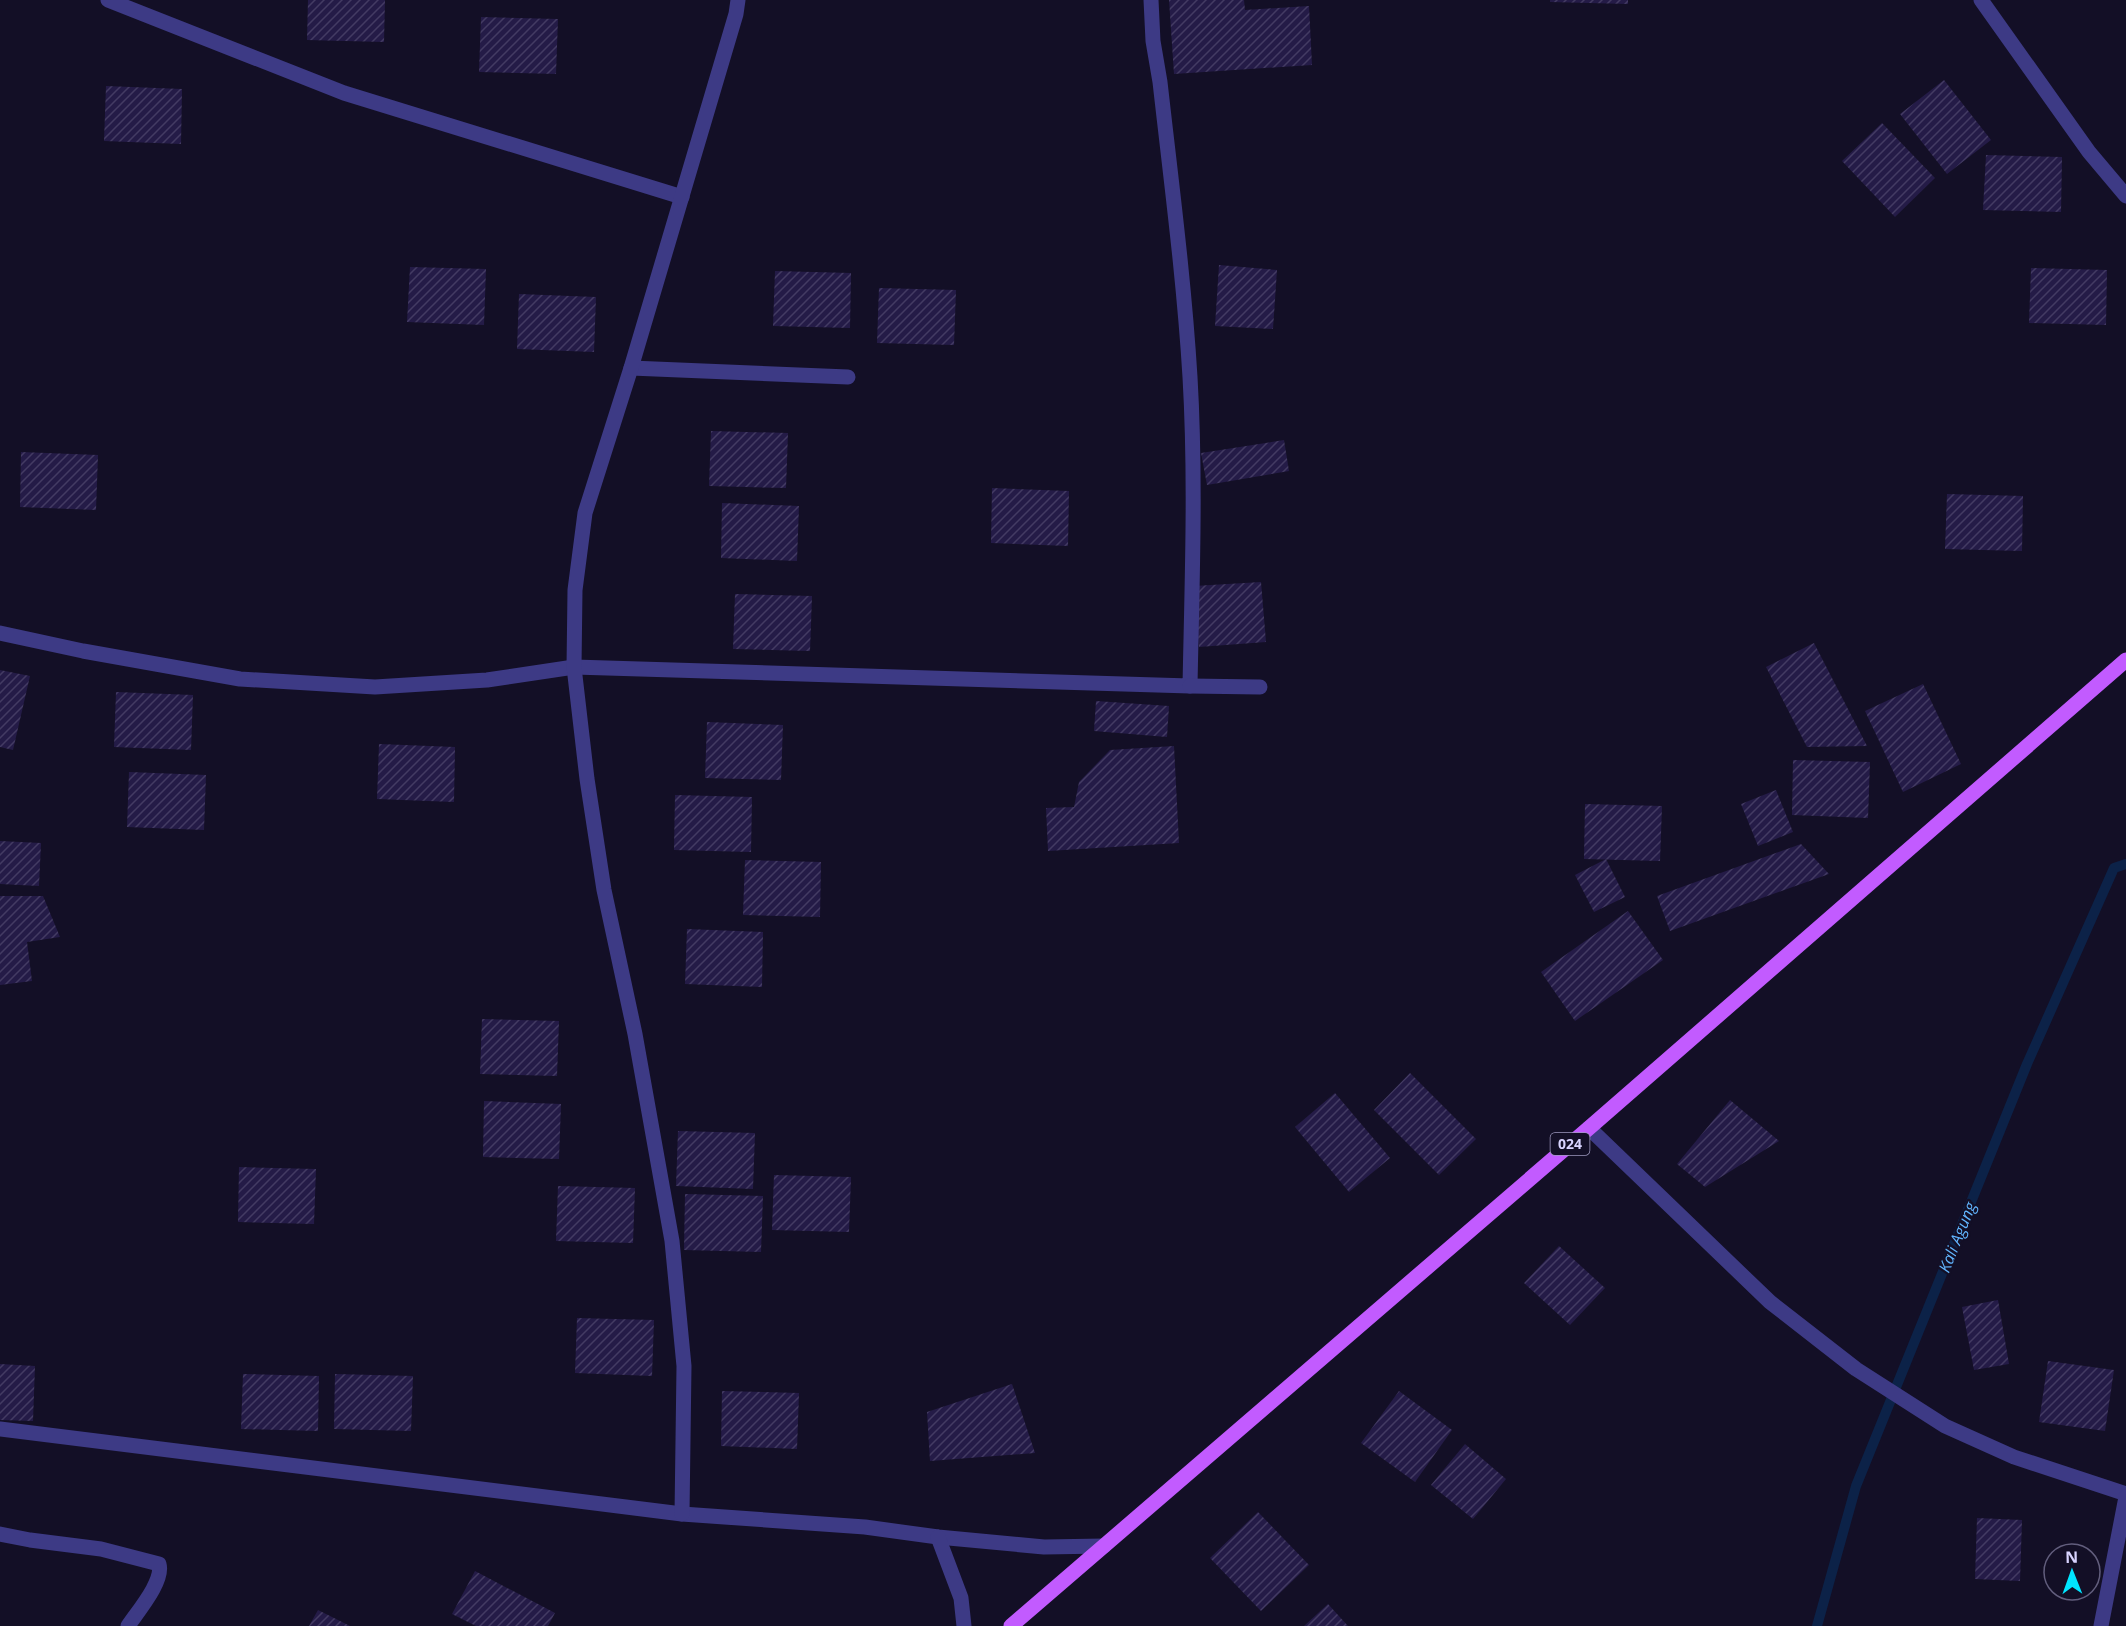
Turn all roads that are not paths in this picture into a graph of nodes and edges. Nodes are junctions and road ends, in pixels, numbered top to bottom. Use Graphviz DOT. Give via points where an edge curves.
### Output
graph roads {
  1 [pos="108,0"];
  2 [pos="738,0"];
  3 [pos="1151,0"];
  4 [pos="1981,0"];
  5 [pos="2126,196"];
  6 [pos="682,197"];
  7 [pos="631,368"];
  8 [pos="848,377"];
  9 [pos="0,633"];
  10 [pos="2126,660"];
  11 [pos="574,667"];
  12 [pos="1190,686"];
  13 [pos="1260,687"];
  14 [pos="1589,1128"];
  15 [pos="0,1429"];
  16 [pos="2126,1496"];
  17 [pos="682,1514"];
  18 [pos="0,1534"];
  19 [pos="938,1537"];
  20 [pos="1104,1546"];
  21 [pos="128,1626"];
  22 [pos="964,1626"];
  23 [pos="1011,1626"];
  24 [pos="2101,1626"];
  1 -- 6 [label="street" via="344,93"];
  2 -- 6 [label="street"];
  3 -- 12 [label="street" via="1190,375 1194,489"];
  4 -- 5 [label="street" via="2082,143"];
  6 -- 7 [label="street"];
  7 -- 8 [label="street"];
  7 -- 11 [label="street" via="585,513 575,590"];
  9 -- 11 [label="street" via="240,679 375,687 487,680"];
  10 -- 14 [label="main road, 024"];
  11 -- 12 [label="street"];
  11 -- 17 [label="street" via="586,779 604,890 635,1034 672,1241 684,1366"];
  12 -- 13 [label="street"];
  14 -- 16 [label="street" via="1770,1302 1856,1369 1945,1426 2014,1457"];
  14 -- 20 [label="main road, 024"];
  15 -- 17 [label="street"];
  16 -- 24 [label="street"];
  17 -- 19 [label="street" via="865,1527"];
  18 -- 21 [label="street" via="101,1549 159,1564 157,1583"];
  19 -- 20 [label="street" via="1044,1547"];
  19 -- 22 [label="street" via="961,1598"];
  20 -- 23 [label="main road, 024"];
}
